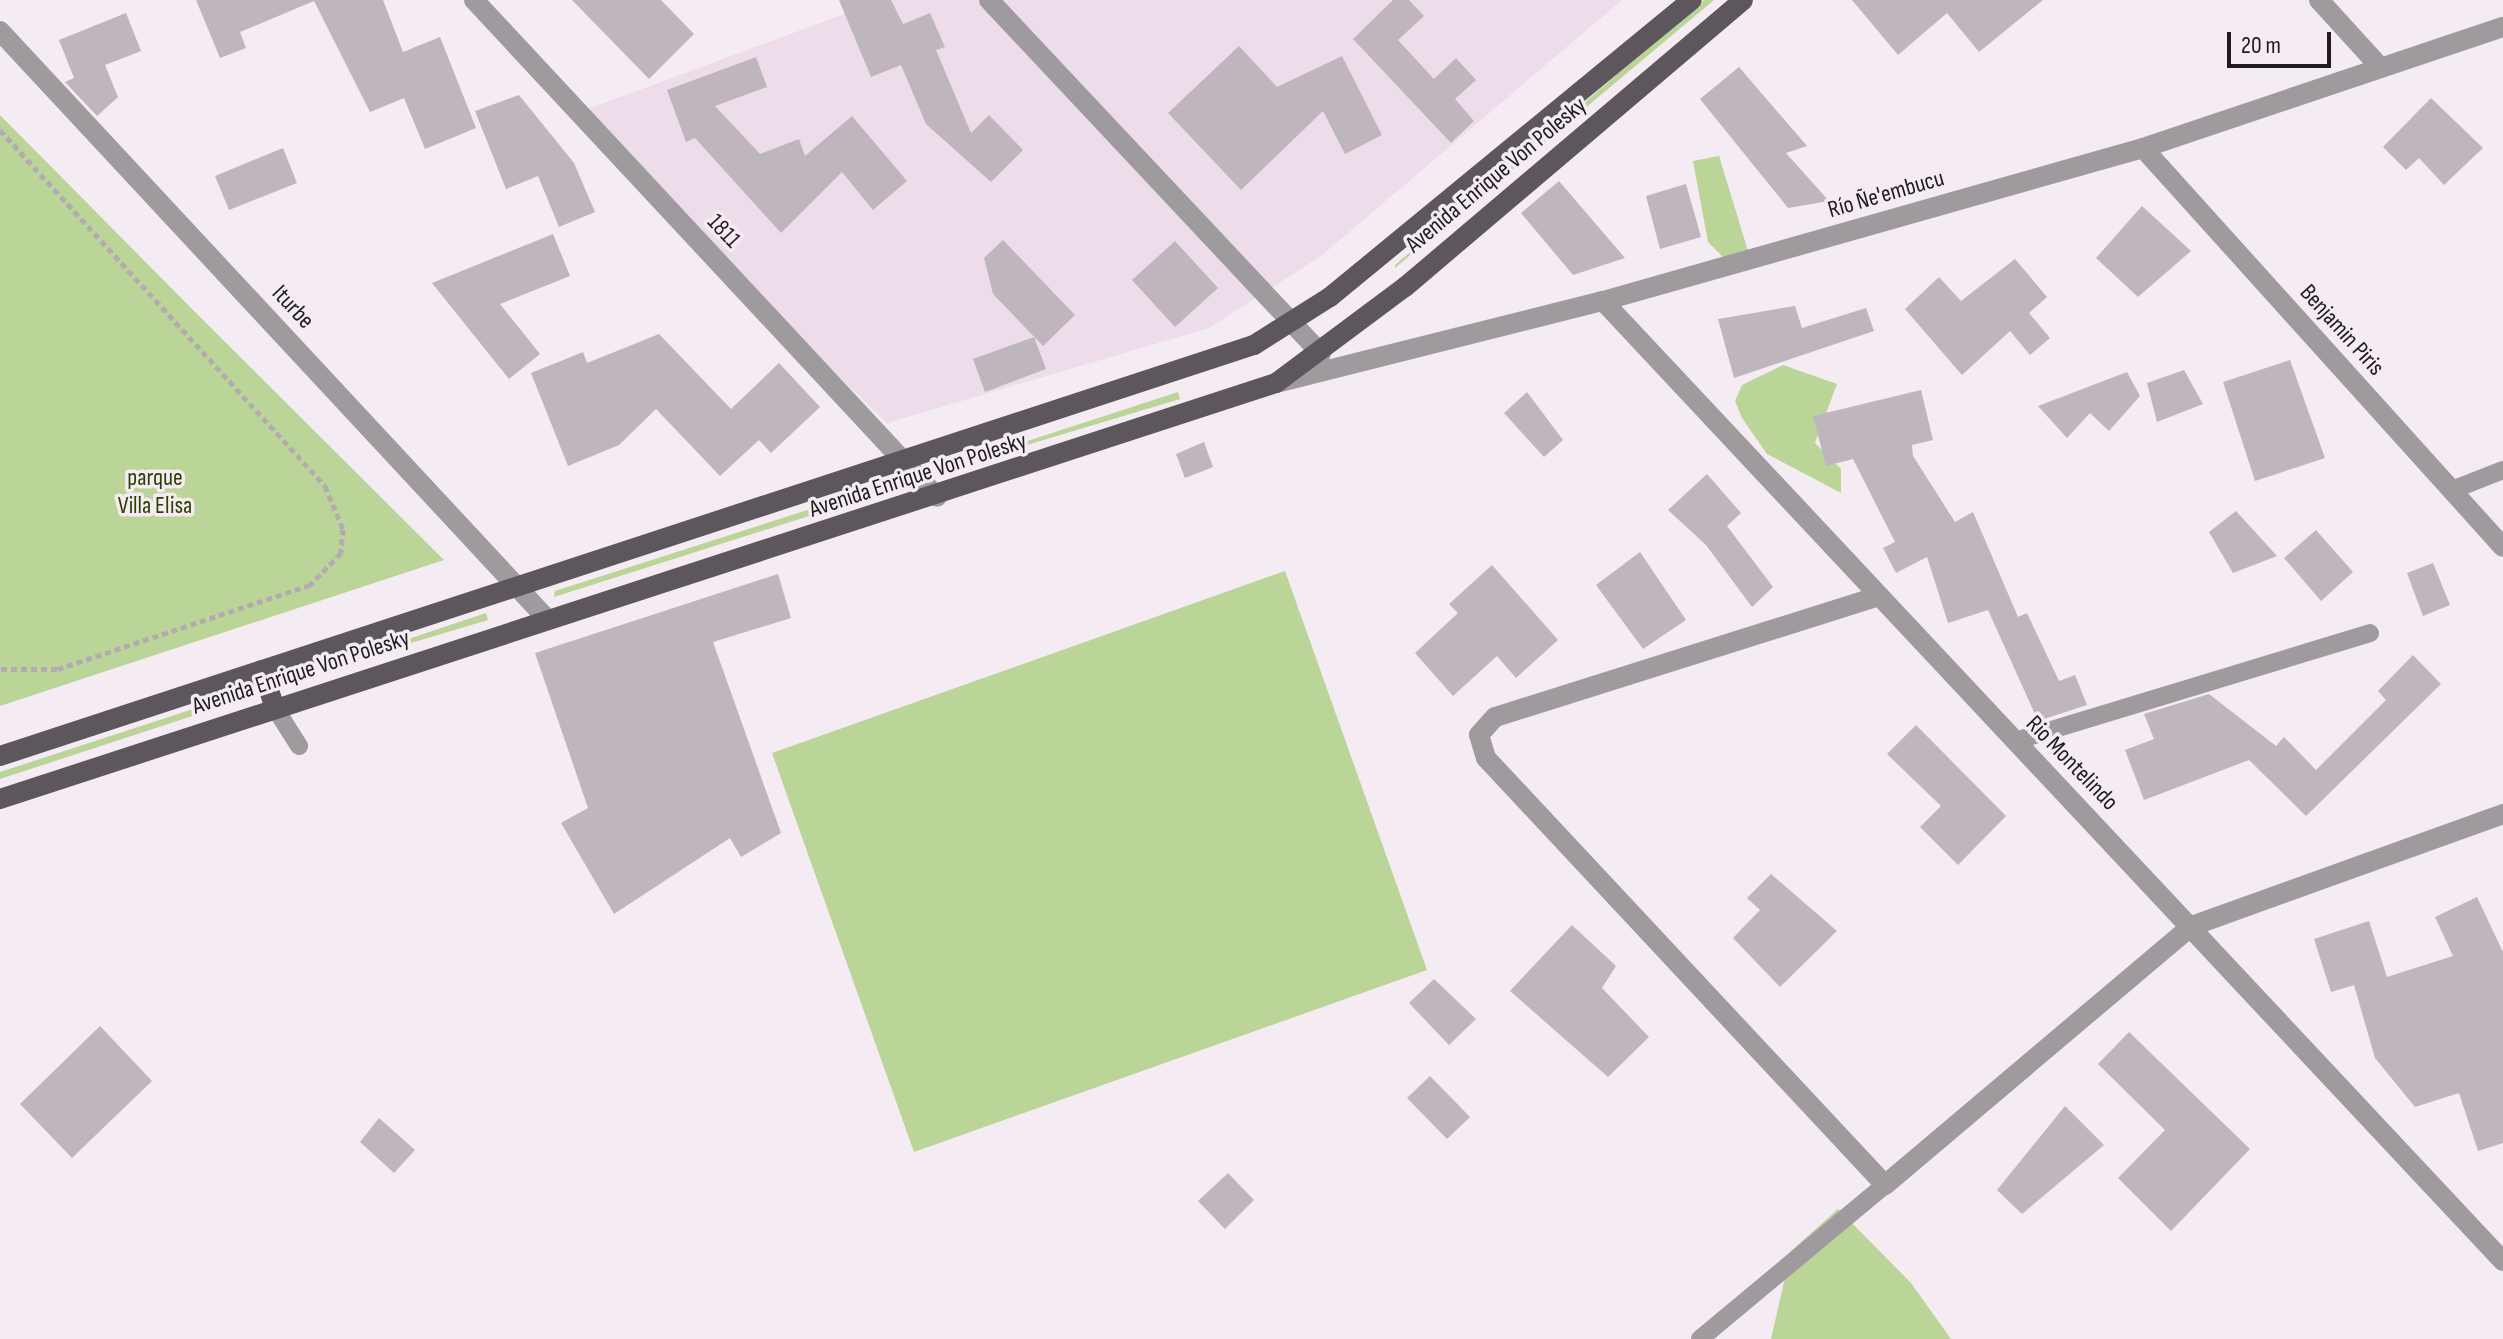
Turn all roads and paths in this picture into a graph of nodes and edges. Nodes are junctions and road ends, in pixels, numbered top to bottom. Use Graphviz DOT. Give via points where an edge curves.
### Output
graph roads {
  1 [pos="474,0"];
  2 [pos="989,0"];
  3 [pos="1692,0"];
  4 [pos="1743,0"];
  5 [pos="2319,0"];
  6 [pos="2502,27"];
  7 [pos="0,31"];
  8 [pos="2380,67"];
  9 [pos="0,130"];
  10 [pos="2143,148"];
  11 [pos="1603,301"];
  12 [pos="1294,323"];
  13 [pos="1321,354"];
  14 [pos="1276,383"];
  15 [pos="904,464"];
  16 [pos="2503,470"];
  17 [pos="2452,490"];
  18 [pos="937,497"];
  19 [pos="2503,547"];
  20 [pos="517,586"];
  21 [pos="1876,597"];
  22 [pos="547,619"];
  23 [pos="2370,633"];
  24 [pos="0,669"];
  25 [pos="262,670"];
  26 [pos="275,708"];
  27 [pos="2015,741"];
  28 [pos="299,746"];
  29 [pos="0,756"];
  30 [pos="0,799"];
  31 [pos="2503,814"];
  32 [pos="2192,926"];
  33 [pos="1885,1185"];
  34 [pos="2503,1261"];
  35 [pos="1700,1339"];
  1 -- 15 [label="street, 1811"];
  2 -- 12 [label="street"];
  3 -- 12 [label="main road, Avenida Enrique Von Polesky"];
  4 -- 13 [label="main road, Avenida Enrique Von Polesky"];
  5 -- 8 [label="street"];
  6 -- 8 [label="street, Río Ñe'embucu"];
  7 -- 20 [label="street, Iturbe"];
  8 -- 10 [label="street, Río Ñe'embucu"];
  9 -- 24 [label="path" via="325,486 343,529 341,553 310,585 57,669"];
  10 -- 11 [label="street, Río Ñe'embucu"];
  10 -- 17 [label="street, Benjamin Piris"];
  11 -- 14 [label="street, Río Ñe'embucu"];
  11 -- 21 [label="street, Rio Montelindo"];
  12 -- 13 [label="street"];
  12 -- 15 [label="main road, Avenida Enrique Von Polesky" via="1173,374"];
  13 -- 14 [label="main road, Avenida Enrique Von Polesky"];
  14 -- 18 [label="main road, Avenida Enrique Von Polesky"];
  15 -- 18 [label="street, 1811"];
  15 -- 20 [label="main road, Avenida Enrique Von Polesky"];
  16 -- 17 [label="lane"];
  17 -- 19 [label="street, Benjamin Piris"];
  18 -- 22 [label="main road, Avenida Enrique Von Polesky"];
  20 -- 22 [label="street, Iturbe"];
  20 -- 25 [label="main road, Avenida Enrique Von Polesky"];
  21 -- 27 [label="street, Rio Montelindo"];
  21 -- 33 [label="street" via="1495,717 1479,735 1486,758"];
  22 -- 26 [label="main road, Avenida Enrique Von Polesky"];
  23 -- 27 [label="lane"];
  25 -- 26 [label="main road"];
  25 -- 29 [label="main road, Avenida Enrique Von Polesky"];
  26 -- 28 [label="lane"];
  26 -- 30 [label="main road, Avenida Enrique Von Polesky"];
  27 -- 32 [label="street, Rio Montelindo"];
  31 -- 32 [label="street"];
  32 -- 33 [label="street"];
  32 -- 34 [label="street, Rio Montelindo"];
  33 -- 35 [label="lane"];
}
